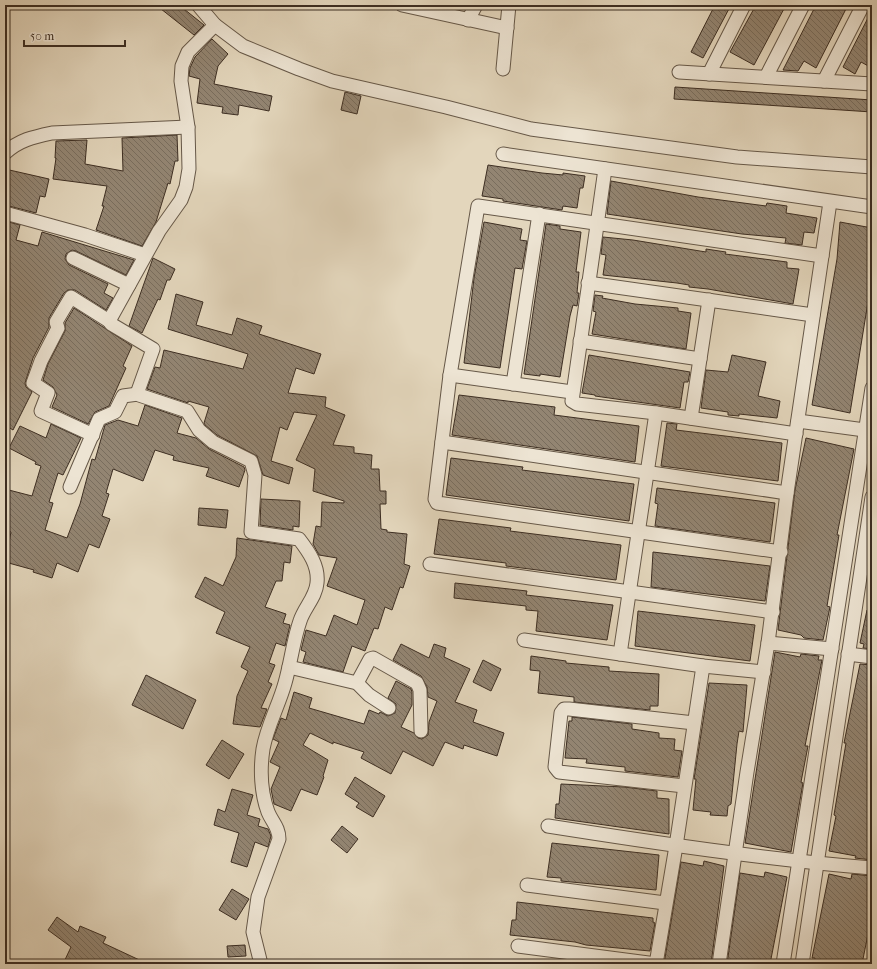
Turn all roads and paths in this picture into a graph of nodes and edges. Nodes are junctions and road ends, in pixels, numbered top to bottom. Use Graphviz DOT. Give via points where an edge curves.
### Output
graph roads {
  1 [pos="198,5"];
  2 [pos="476,5"];
  3 [pos="509,5"];
  4 [pos="744,5"];
  5 [pos="803,5"];
  6 [pos="863,5"];
  7 [pos="409,6"];
  8 [pos="468,20"];
  9 [pos="215,25"];
  10 [pos="507,28"];
  11 [pos="503,69"];
  12 [pos="679,72"];
  13 [pos="709,74"];
  14 [pos="766,77"];
  15 [pos="824,81"];
  16 [pos="872,84"];
  17 [pos="188,127"];
  18 [pos="5,153"];
  19 [pos="503,154"];
  20 [pos="872,167"];
  21 [pos="605,168"];
  22 [pos="830,202"];
  23 [pos="872,207"];
  24 [pos="5,213"];
  25 [pos="539,214"];
  26 [pos="597,223"];
  27 [pos="145,255"];
  28 [pos="822,256"];
  29 [pos="73,258"];
  30 [pos="588,283"];
  31 [pos="129,285"];
  32 [pos="709,300"];
  33 [pos="813,315"];
  34 [pos="109,321"];
  35 [pos="580,341"];
  36 [pos="700,359"];
  37 [pos="450,375"];
  38 [pos="513,384"];
  39 [pos="872,388"];
  40 [pos="572,392"];
  41 [pos="138,394"];
  42 [pos="656,413"];
  43 [pos="691,418"];
  44 [pos="798,421"];
  45 [pos="869,430"];
  46 [pos="796,434"];
  47 [pos="93,435"];
  48 [pos="442,442"];
  49 [pos="647,473"];
  50 [pos="70,487"];
  51 [pos="787,493"];
  52 [pos="872,497"];
  53 [pos="638,533"];
  54 [pos="781,552"];
  55 [pos="430,564"];
  56 [pos="630,592"];
  57 [pos="772,612"];
  58 [pos="524,640"];
  59 [pos="768,642"];
  60 [pos="832,649"];
  61 [pos="620,654"];
  62 [pos="848,654"];
  63 [pos="872,657"];
  64 [pos="702,666"];
  65 [pos="289,667"];
  66 [pos="764,672"];
  67 [pos="357,683"];
  68 [pos="389,708"];
  69 [pos="694,723"];
  70 [pos="421,731"];
  71 [pos="684,786"];
  72 [pos="548,826"];
  73 [pos="676,846"];
  74 [pos="735,853"];
  75 [pos="800,862"];
  76 [pos="816,864"];
  77 [pos="872,868"];
  78 [pos="527,885"];
  79 [pos="665,904"];
  80 [pos="518,946"];
  81 [pos="261,964"];
  82 [pos="719,964"];
  83 [pos="783,964"];
  84 [pos="802,964"];
  1 -- 9 [label="street"];
  2 -- 8 [label="street"];
  3 -- 10 [label="street"];
  4 -- 13 [label="street"];
  5 -- 14 [label="street"];
  6 -- 15 [label="street"];
  7 -- 8 [label="street"];
  8 -- 10 [label="street"];
  9 -- 17 [label="street" via="188,52 182,66 181,81"];
  9 -- 20 [label="street" via="252,51 332,81 531,129 737,157"];
  10 -- 11 [label="street"];
  12 -- 13 [label="street"];
  13 -- 14 [label="street"];
  14 -- 15 [label="street"];
  15 -- 16 [label="street"];
  17 -- 18 [label="street" via="52,133 30,137 15,144"];
  17 -- 27 [label="street" via="189,169 186,187 181,200 158,231"];
  19 -- 21 [label="street"];
  21 -- 22 [label="street"];
  21 -- 26 [label="street"];
  22 -- 23 [label="street"];
  22 -- 28 [label="street"];
  24 -- 27 [label="street" via="85,234"];
  25 -- 26 [label="street"];
  25 -- 37 [label="street" via="478,206"];
  25 -- 38 [label="street"];
  26 -- 28 [label="street"];
  26 -- 30 [label="street"];
  27 -- 31 [label="street"];
  28 -- 33 [label="street"];
  29 -- 31 [label="street"];
  30 -- 32 [label="street"];
  30 -- 35 [label="street"];
  31 -- 34 [label="street"];
  32 -- 33 [label="street"];
  32 -- 36 [label="street"];
  33 -- 44 [label="street"];
  34 -- 41 [label="street" via="153,349"];
  34 -- 47 [label="street" via="71,296 56,322 58,328 33,383 48,393 41,411"];
  35 -- 36 [label="street"];
  35 -- 40 [label="street"];
  36 -- 43 [label="street"];
  37 -- 38 [label="street"];
  37 -- 48 [label="street"];
  38 -- 40 [label="street"];
  39 -- 45 [label="street"];
  40 -- 42 [label="street" via="572,401 577,404"];
  41 -- 47 [label="street" via="126,394 121,398 115,412 100,417"];
  41 -- 65 [label="street" via="187,411 199,430 213,442 252,461 255,475 251,532 299,539 308,550 315,564 317,584 300,620"];
  42 -- 43 [label="street"];
  42 -- 49 [label="street"];
  43 -- 46 [label="street"];
  44 -- 45 [label="street"];
  44 -- 46 [label="street"];
  45 -- 60 [label="street"];
  46 -- 51 [label="street"];
  47 -- 50 [label="street"];
  48 -- 49 [label="street"];
  48 -- 53 [label="street" via="435,499 437,503"];
  49 -- 51 [label="street"];
  49 -- 53 [label="street"];
  51 -- 54 [label="street"];
  52 -- 62 [label="street"];
  53 -- 54 [label="street"];
  53 -- 56 [label="street"];
  54 -- 57 [label="street"];
  55 -- 56 [label="street"];
  56 -- 57 [label="street"];
  56 -- 61 [label="street"];
  57 -- 59 [label="street"];
  58 -- 61 [label="street"];
  59 -- 60 [label="street"];
  59 -- 66 [label="street"];
  60 -- 75 [label="street"];
  61 -- 64 [label="street"];
  62 -- 63 [label="street"];
  62 -- 76 [label="street"];
  64 -- 66 [label="street"];
  64 -- 69 [label="street"];
  65 -- 67 [label="street"];
  65 -- 81 [label="street" via="263,750 263,796 268,814 279,831 279,839 258,897 253,932"];
  66 -- 74 [label="street"];
  67 -- 68 [label="street" via="369,696"];
  67 -- 70 [label="street" via="373,658 416,682 420,690"];
  69 -- 71 [label="street"];
  69 -- 71 [label="street" via="569,709 564,709 562,713 555,767 559,772"];
  71 -- 73 [label="street"];
  72 -- 73 [label="street"];
  73 -- 74 [label="street"];
  73 -- 79 [label="street"];
  74 -- 75 [label="street"];
  74 -- 82 [label="street"];
  75 -- 76 [label="street"];
  75 -- 83 [label="street"];
  76 -- 77 [label="street"];
  76 -- 84 [label="street"];
  78 -- 79 [label="street"];
  79 -- 80 [label="street" via="656,964"];
}
